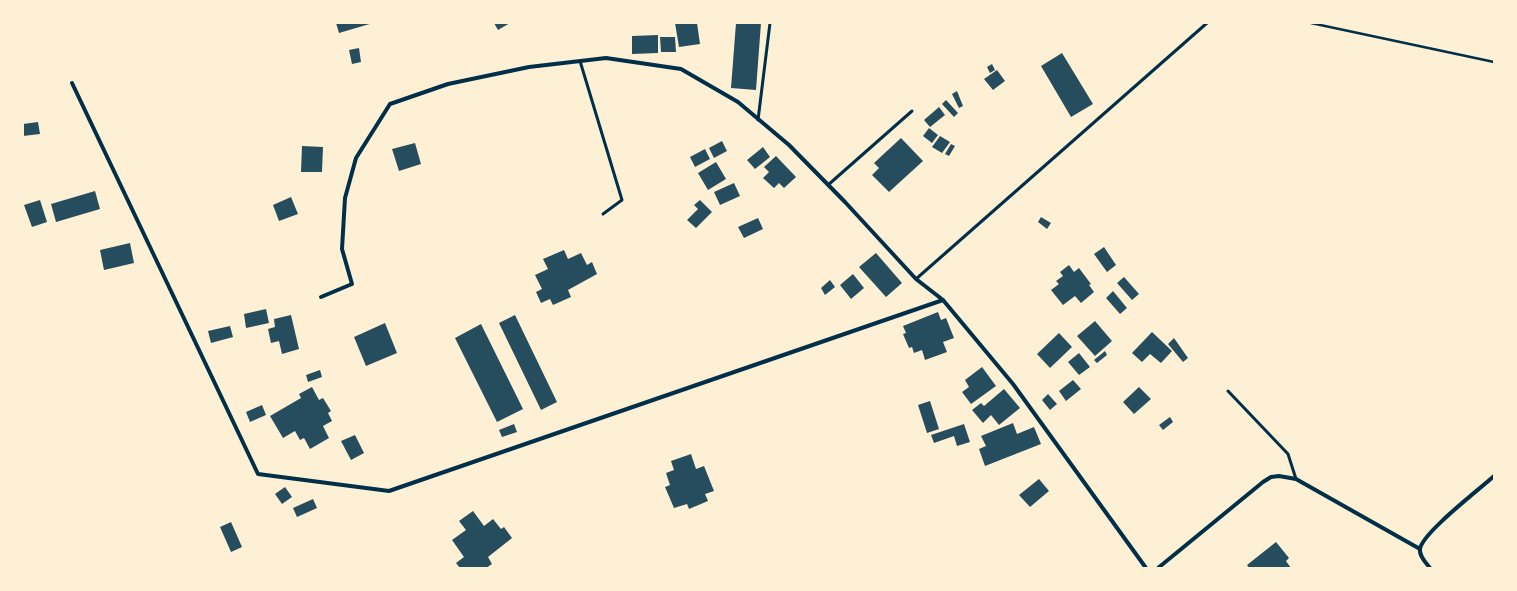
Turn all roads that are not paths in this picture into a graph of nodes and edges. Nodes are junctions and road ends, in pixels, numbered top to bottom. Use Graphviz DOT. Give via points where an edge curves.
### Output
graph roads {
  1 [pos="770,23"];
  2 [pos="1207,23"];
  3 [pos="580,61"];
  4 [pos="72,83"];
  5 [pos="912,111"];
  6 [pos="758,120"];
  7 [pos="828,185"];
  8 [pos="602,214"];
  9 [pos="916,279"];
  10 [pos="321,297"];
  11 [pos="943,300"];
  12 [pos="1228,391"];
  13 [pos="1494,476"];
  14 [pos="1296,479"];
  15 [pos="1420,549"];
  16 [pos="1146,568"];
  17 [pos="1158,568"];
  18 [pos="1430,568"];
  1 -- 6 [label="lane"];
  2 -- 9 [label="lane"];
  3 -- 6 [label="street" via="606,58 681,69 738,102"];
  3 -- 8 [label="lane" via="622,200"];
  3 -- 10 [label="street" via="529,67 448,84 390,104 356,158 346,198 342,249 352,284"];
  4 -- 11 [label="street" via="258,474 389,491"];
  5 -- 7 [label="lane"];
  6 -- 7 [label="street" via="789,145"];
  7 -- 9 [label="street"];
  9 -- 11 [label="street"];
  11 -- 16 [label="street" via="1014,384"];
  12 -- 14 [label="lane" via="1288,454"];
  13 -- 15 [label="street" via="1451,513 1425,539"];
  14 -- 15 [label="street"];
  14 -- 17 [label="street" via="1279,476 1263,482"];
  15 -- 18 [label="street" via="1421,556"];
}
